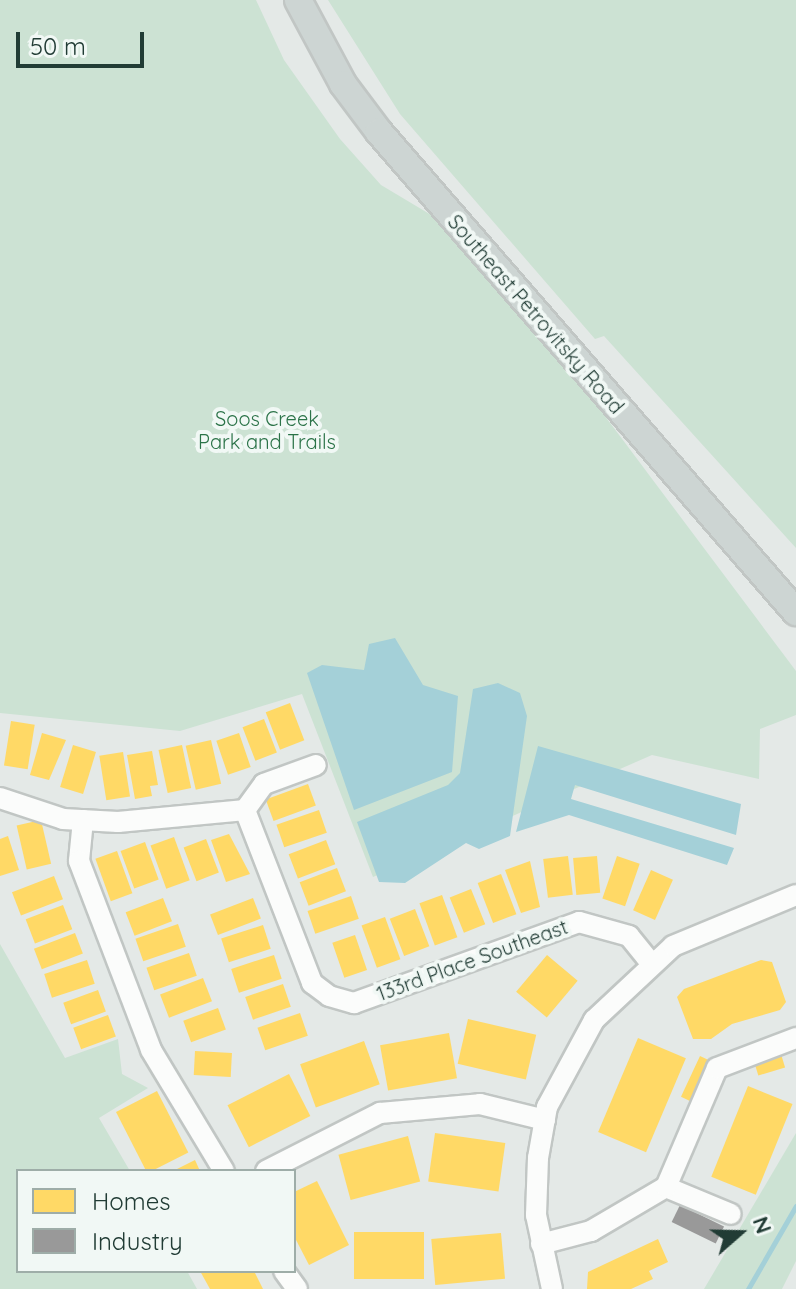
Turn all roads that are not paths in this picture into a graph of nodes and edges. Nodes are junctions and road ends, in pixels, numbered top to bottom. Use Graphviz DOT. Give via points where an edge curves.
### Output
graph roads {
  1 [pos="298,0"];
  2 [pos="796,612"];
  3 [pos="316,765"];
  4 [pos="0,798"];
  5 [pos="245,810"];
  6 [pos="83,820"];
  7 [pos="796,895"];
  8 [pos="650,962"];
  9 [pos="796,1038"];
  10 [pos="545,1120"];
  11 [pos="223,1169"];
  12 [pos="270,1169"];
  13 [pos="666,1187"];
  14 [pos="731,1214"];
  15 [pos="541,1244"];
  16 [pos="552,1289"];
  1 -- 2 [label="main road, Southeast Petrovitsky Road" via="343,84 379,132"];
  3 -- 5 [label="street" via="264,784"];
  4 -- 6 [label="street"];
  5 -- 6 [label="street"];
  5 -- 8 [label="street, 133rd Place Southeast" via="312,983 329,996 354,1003 579,922 629,936"];
  6 -- 11 [label="street" via="79,861 151,1050"];
  7 -- 8 [label="street" via="707,928"];
  8 -- 10 [label="street" via="594,1020"];
  9 -- 13 [label="street" via="717,1068"];
  10 -- 12 [label="street" via="480,1104 380,1113"];
  10 -- 15 [label="street" via="536,1215"];
  13 -- 14 [label="street"];
  13 -- 15 [label="street" via="591,1231"];
  15 -- 16 [label="street"];
}
